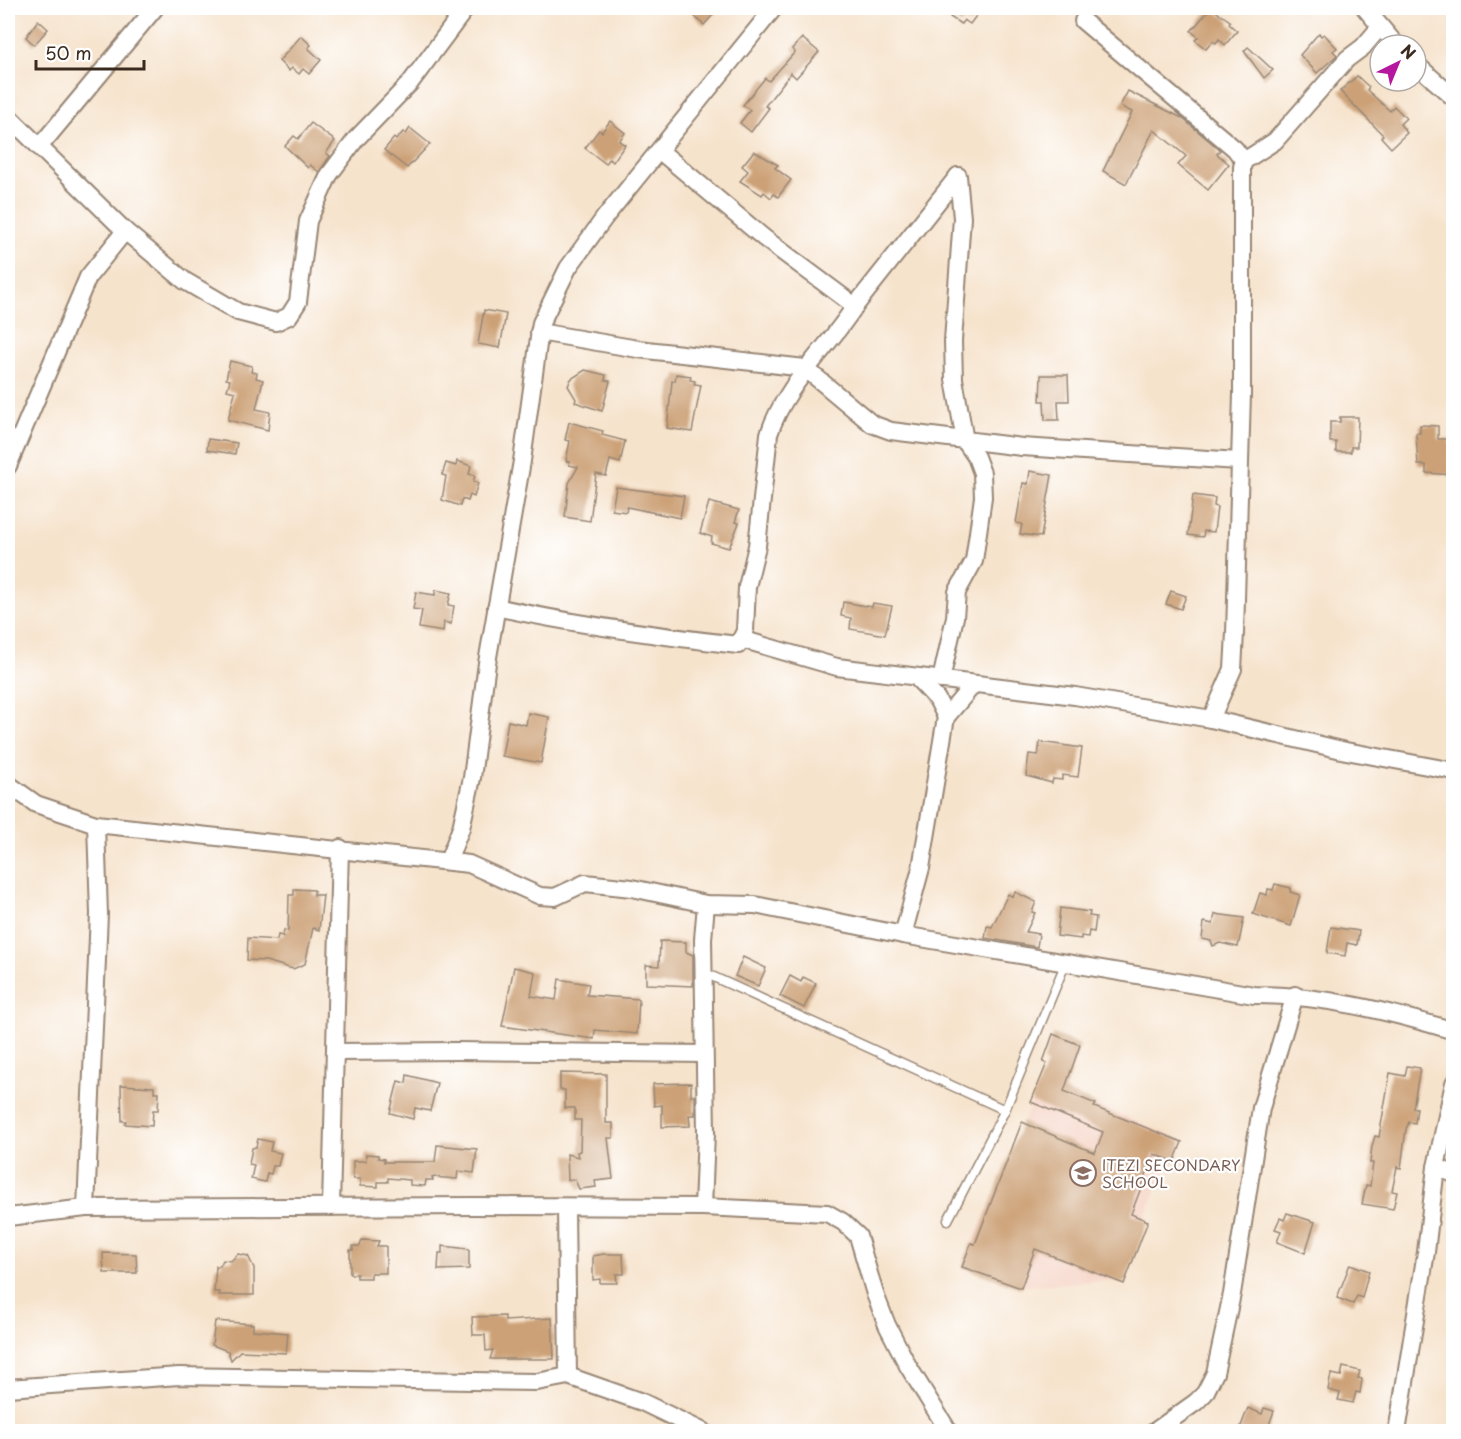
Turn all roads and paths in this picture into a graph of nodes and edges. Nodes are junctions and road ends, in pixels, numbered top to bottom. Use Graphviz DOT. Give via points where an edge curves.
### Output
graph roads {
  1 [pos="155,8"];
  2 [pos="466,8"];
  3 [pos="774,8"];
  4 [pos="1365,8"];
  5 [pos="1083,21"];
  6 [pos="1380,27"];
  7 [pos="1385,33"];
  8 [pos="1428,75"];
  9 [pos="1454,98"];
  10 [pos="8,116"];
  11 [pos="40,146"];
  12 [pos="660,151"];
  13 [pos="1244,161"];
  14 [pos="125,231"];
  15 [pos="855,306"];
  16 [pos="540,332"];
  17 [pos="806,368"];
  18 [pos="965,441"];
  19 [pos="1239,461"];
  20 [pos="8,466"];
  21 [pos="496,607"];
  22 [pos="741,639"];
  23 [pos="917,678"];
  24 [pos="941,680"];
  25 [pos="973,685"];
  26 [pos="946,717"];
  27 [pos="1211,719"];
  28 [pos="1454,771"];
  29 [pos="8,784"];
  30 [pos="96,824"];
  31 [pos="340,848"];
  32 [pos="448,861"];
  33 [pos="706,904"];
  34 [pos="903,935"];
  35 [pos="1066,962"];
  36 [pos="705,973"];
  37 [pos="1295,995"];
  38 [pos="1454,1031"];
  39 [pos="336,1052"];
  40 [pos="704,1054"];
  41 [pos="1454,1083"];
  42 [pos="1005,1110"];
  43 [pos="1436,1167"];
  44 [pos="1454,1174"];
  45 [pos="331,1207"];
  46 [pos="703,1207"];
  47 [pos="86,1208"];
  48 [pos="566,1208"];
  49 [pos="8,1216"];
  50 [pos="948,1220"];
  51 [pos="568,1376"];
  52 [pos="8,1388"];
  53 [pos="1402,1428"];
  54 [pos="704,1431"];
  55 [pos="949,1431"];
  56 [pos="1154,1431"];
  1 -- 11 [label="street"];
  2 -- 14 [label="street" via="410,83 356,139 329,175 308,221 298,302 289,316 276,322 260,320 212,299"];
  3 -- 12 [label="street"];
  4 -- 6 [label="street"];
  5 -- 13 [label="street" via="1235,149"];
  6 -- 7 [label="street"];
  6 -- 13 [label="street" via="1275,141"];
  8 -- 9 [label="street"];
  10 -- 11 [label="street"];
  11 -- 14 [label="street"];
  12 -- 15 [label="street" via="764,238"];
  12 -- 16 [label="street" via="568,268 550,301"];
  13 -- 19 [label="street"];
  14 -- 20 [label="street" via="88,277"];
  15 -- 17 [label="street"];
  15 -- 18 [label="street" via="958,176 962,218 954,379"];
  16 -- 17 [label="street" via="638,349"];
  16 -- 21 [label="street"];
  17 -- 18 [label="street" via="872,424 891,431"];
  17 -- 22 [label="street" via="780,409 770,434"];
  18 -- 19 [label="street"];
  18 -- 24 [label="street" via="982,473 983,497 974,561 957,592"];
  19 -- 27 [label="street" via="1233,669"];
  21 -- 22 [label="street" via="544,618 704,641 738,645"];
  21 -- 32 [label="street" via="472,778 461,828"];
  22 -- 23 [label="street" via="837,667"];
  23 -- 24 [label="street"];
  23 -- 26 [label="street" via="937,699"];
  24 -- 25 [label="street"];
  25 -- 26 [label="street"];
  25 -- 27 [label="street" via="1075,696"];
  26 -- 34 [label="street" via="921,868"];
  27 -- 28 [label="street" via="1346,751"];
  29 -- 30 [label="street" via="36,804"];
  30 -- 31 [label="street"];
  30 -- 47 [label="street" via="99,914"];
  31 -- 32 [label="street"];
  31 -- 39 [label="street"];
  32 -- 33 [label="street" via="469,864 540,896 555,897 585,883 632,888"];
  33 -- 34 [label="street" via="755,905"];
  33 -- 36 [label="street"];
  34 -- 35 [label="street"];
  35 -- 37 [label="street" via="1254,995"];
  35 -- 42 [label="lane"];
  36 -- 40 [label="street"];
  36 -- 42 [label="lane"];
  37 -- 38 [label="street" via="1384,1011"];
  37 -- 56 [label="street" via="1262,1108 1215,1373 1196,1402"];
  39 -- 40 [label="street"];
  39 -- 45 [label="street"];
  40 -- 46 [label="street"];
  41 -- 43 [label="street"];
  42 -- 50 [label="lane"];
  43 -- 44 [label="street"];
  43 -- 53 [label="street"];
  45 -- 47 [label="street"];
  45 -- 48 [label="street"];
  46 -- 48 [label="street"];
  46 -- 55 [label="street" via="827,1213 852,1228 888,1325 908,1366"];
  47 -- 49 [label="street"];
  48 -- 51 [label="street"];
  51 -- 52 [label="street" via="537,1382 179,1376"];
  51 -- 54 [label="street" via="642,1402"];
}
